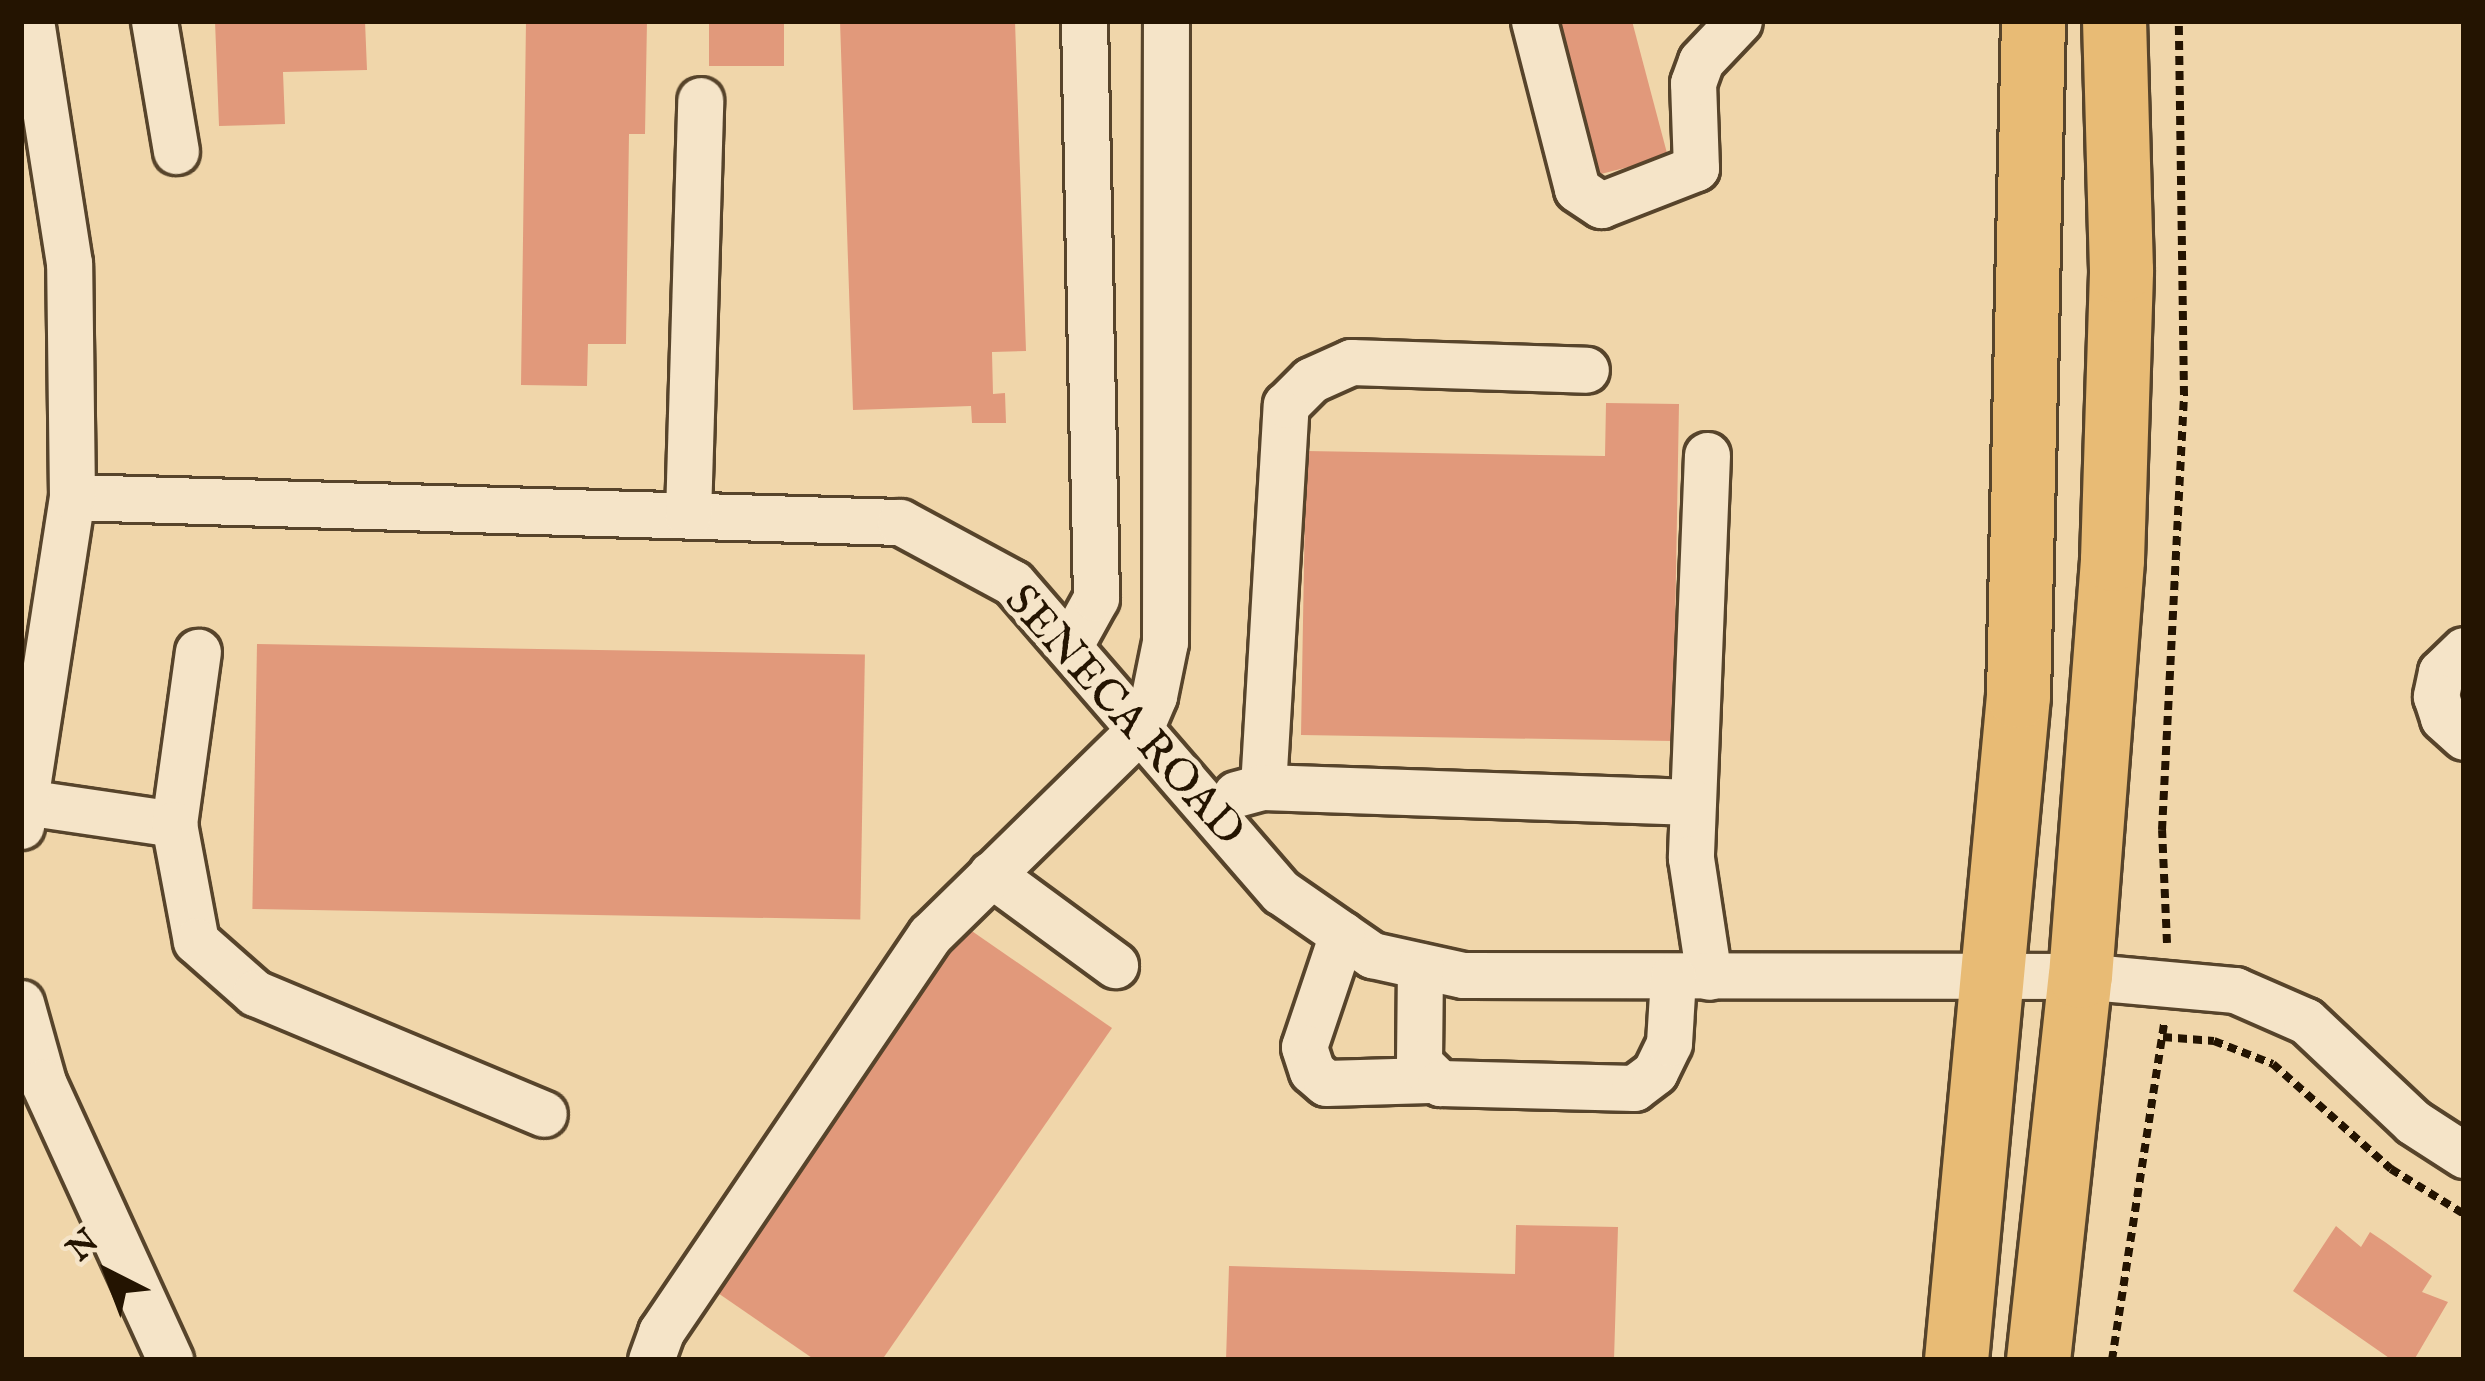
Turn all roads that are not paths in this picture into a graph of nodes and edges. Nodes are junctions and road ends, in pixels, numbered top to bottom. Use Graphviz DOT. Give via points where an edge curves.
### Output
graph roads {
  1 [pos="31,21"];
  2 [pos="154,21"];
  3 [pos="1084,21"];
  4 [pos="1166,21"];
  5 [pos="1534,21"];
  6 [pos="1739,21"];
  7 [pos="2033,21"];
  8 [pos="2114,21"];
  9 [pos="700,100"];
  10 [pos="176,151"];
  11 [pos="41,219"];
  12 [pos="1586,370"];
  13 [pos="1707,454"];
  14 [pos="72,497"];
  15 [pos="688,515"];
  16 [pos="1069,647"];
  17 [pos="2464,650"];
  18 [pos="198,652"];
  19 [pos="1140,729"];
  20 [pos="2464,736"];
  21 [pos="1263,787"];
  22 [pos="1693,802"];
  23 [pos="1210,810"];
  24 [pos="23,814"];
  25 [pos="174,824"];
  26 [pos="991,874"];
  27 [pos="1342,934"];
  28 [pos="1115,965"];
  29 [pos="1420,966"];
  30 [pos="2080,976"];
  31 [pos="1691,977"];
  32 [pos="1996,980"];
  33 [pos="21,1003"];
  34 [pos="1429,1080"];
  35 [pos="544,1114"];
  36 [pos="2464,1155"];
  37 [pos="170,1360"];
  38 [pos="651,1360"];
  39 [pos="1956,1360"];
  40 [pos="2038,1360"];
  1 -- 11 [label="street"];
  2 -- 10 [label="street"];
  3 -- 16 [label="street" via="1096,598"];
  4 -- 19 [label="street" via="1165,643"];
  5 -- 6 [label="street" via="1577,189 1600,205 1696,168 1693,83 1701,61"];
  7 -- 32 [label="highway" via="2019,674"];
  8 -- 30 [label="highway" via="2121,270 2112,559"];
  9 -- 15 [label="street"];
  11 -- 14 [label="street"];
  12 -- 21 [label="street" via="1352,362 1311,380 1286,405"];
  13 -- 22 [label="street"];
  14 -- 15 [label="street, SENECA ROAD"];
  14 -- 24 [label="street"];
  15 -- 16 [label="street, SENECA ROAD" via="900,522 1013,584"];
  16 -- 19 [label="street, SENECA ROAD"];
  17 -- 20 [label="street" via="2441,673 2436,696 2443,718"];
  18 -- 25 [label="street"];
  19 -- 23 [label="street, SENECA ROAD"];
  19 -- 26 [label="street"];
  21 -- 22 [label="street"];
  21 -- 23 [label="street"];
  22 -- 31 [label="street"];
  23 -- 27 [label="street, SENECA ROAD" via="1281,892"];
  24 -- 25 [label="street"];
  25 -- 35 [label="street" via="196,941 255,993"];
  26 -- 28 [label="street"];
  26 -- 38 [label="street" via="930,935 661,1332"];
  27 -- 29 [label="street, SENECA ROAD" via="1372,955"];
  27 -- 34 [label="street" via="1304,1047 1312,1070 1326,1083"];
  29 -- 31 [label="street, SENECA ROAD" via="1462,975"];
  29 -- 34 [label="street" via="1419,1063"];
  30 -- 32 [label="street, SENECA ROAD"];
  30 -- 36 [label="street, SENECA ROAD" via="2235,990 2306,1021 2413,1122"];
  30 -- 40 [label="highway"];
  31 -- 32 [label="street, SENECA ROAD"];
  31 -- 34 [label="street" via="1655,1072 1634,1088"];
  32 -- 39 [label="highway"];
  33 -- 37 [label="street" via="43,1082"];
}
